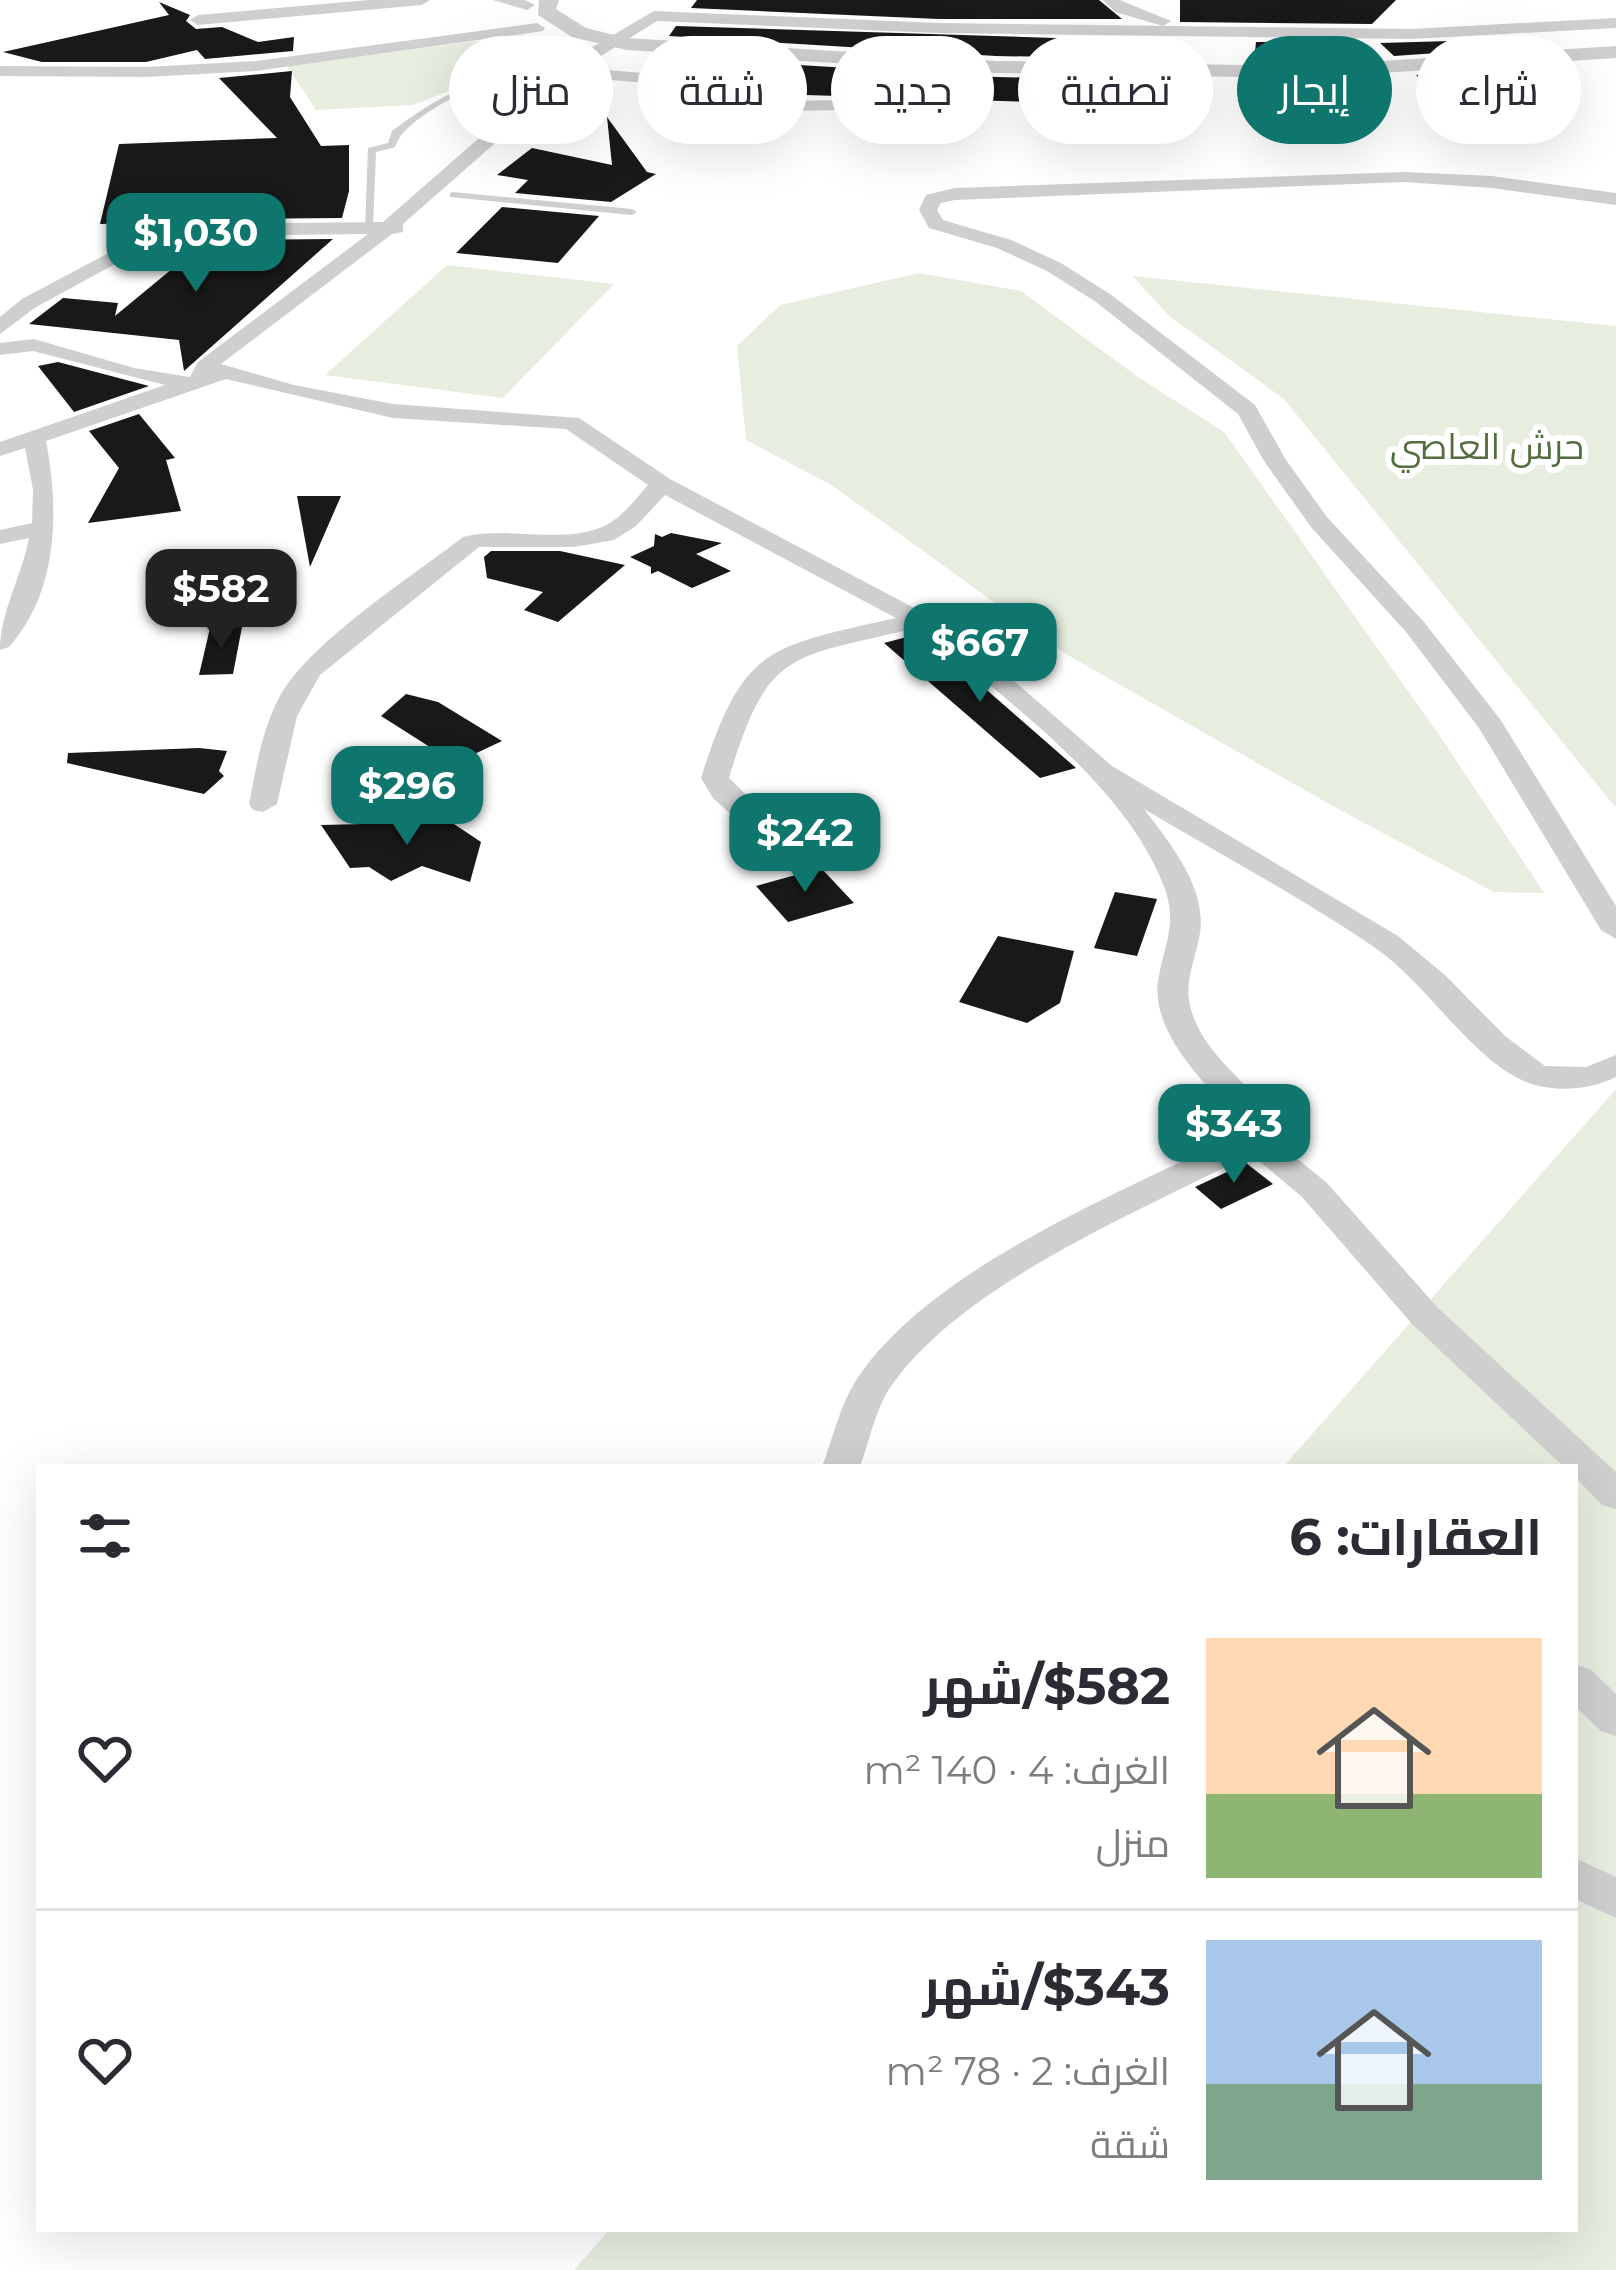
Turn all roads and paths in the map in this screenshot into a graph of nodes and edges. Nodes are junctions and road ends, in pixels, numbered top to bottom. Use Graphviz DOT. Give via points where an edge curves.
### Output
graph roads {
  1 [pos="422,0"];
  2 [pos="501,0"];
  3 [pos="681,0"];
  4 [pos="1111,0"];
  5 [pos="536,2"];
  6 [pos="655,16"];
  7 [pos="198,20"];
  8 [pos="1616,22"];
  9 [pos="537,28"];
  10 [pos="1218,32"];
  11 [pos="618,43"];
  12 [pos="613,46"];
  13 [pos="613,49"];
  14 [pos="1616,52"];
  15 [pos="0,71"];
  16 [pos="613,76"];
  17 [pos="449,94"];
  18 [pos="831,106"];
  19 [pos="479,144"];
  20 [pos="512,144"];
  21 [pos="453,195"];
  22 [pos="1616,199"];
  23 [pos="632,212"];
  24 [pos="378,227"];
  25 [pos="414,228"];
  26 [pos="292,302"];
  27 [pos="320,304"];
  28 [pos="1,340"];
  29 [pos="233,371"];
  30 [pos="198,375"];
  31 [pos="34,439"];
  32 [pos="0,448"];
  33 [pos="662,484"];
  34 [pos="41,528"];
  35 [pos="0,537"];
  36 [pos="922,619"];
  37 [pos="0,642"];
  38 [pos="1102,772"];
  39 [pos="263,804"];
  40 [pos="796,860"];
  41 [pos="1616,930"];
  42 [pos="1616,1065"];
  43 [pos="1252,1139"];
  44 [pos="842,1464"];
  45 [pos="1616,1495"];
  46 [pos="1578,1684"];
  47 [pos="1616,1719"];
  48 [pos="1578,1879"];
  49 [pos="1616,1899"];
  1 -- 7 [label="street"];
  2 -- 5 [label="street"];
  3 -- 6 [label="street"];
  4 -- 10 [label="street" via="1130,13"];
  5 -- 9 [label="street" via="528,16"];
  5 -- 11 [label="street" via="556,22"];
  6 -- 10 [label="street"];
  6 -- 11 [label="street"];
  8 -- 10 [label="street" via="1468,34"];
  9 -- 11 [label="street"];
  9 -- 15 [label="street" via="256,66"];
  11 -- 12 [label="street"];
  11 -- 13 [label="street"];
  11 -- 14 [label="street" via="1181,73"];
  16 -- 18 [label="street" via="692,82 778,106"];
  17 -- 24 [label="lane" via="395,133 392,146 371,150"];
  19 -- 24 [label="street"];
  20 -- 21 [label="street"];
  21 -- 23 [label="lane"];
  21 -- 25 [label="street"];
  22 -- 41 [label="street" via="1404,177 971,193 933,199 928,210 936,224 1004,244 1070,277 1247,410 1319,522 1491,724"];
  24 -- 25 [label="street"];
  24 -- 26 [label="street"];
  24 -- 28 [label="street" via="163,230 29,303"];
  25 -- 27 [label="street"];
  26 -- 27 [label="street"];
  26 -- 30 [label="street"];
  27 -- 29 [label="street"];
  28 -- 30 [label="street" via="132,374"];
  29 -- 30 [label="street"];
  29 -- 33 [label="street" via="394,411 571,423"];
  30 -- 31 [label="street"];
  31 -- 32 [label="street"];
  31 -- 34 [label="street" via="46,502"];
  33 -- 36 [label="street"];
  33 -- 39 [label="street" via="606,535 494,537 455,551 293,690"];
  34 -- 35 [label="street"];
  34 -- 37 [label="street" via="12,631"];
  36 -- 38 [label="street"];
  36 -- 40 [label="street" via="784,656 744,703 715,778"];
  38 -- 42 [label="street" via="1387,942 1535,1074 1593,1076"];
  38 -- 43 [label="street" via="1178,885 1188,919 1172,994 1204,1067 1256,1117"];
  43 -- 44 [label="street" via="1040,1248 920,1327 870,1388"];
  43 -- 45 [label="street" via="1307,1177 1402,1292"];
  46 -- 47 [label="street"];
  48 -- 49 [label="street"];
}
